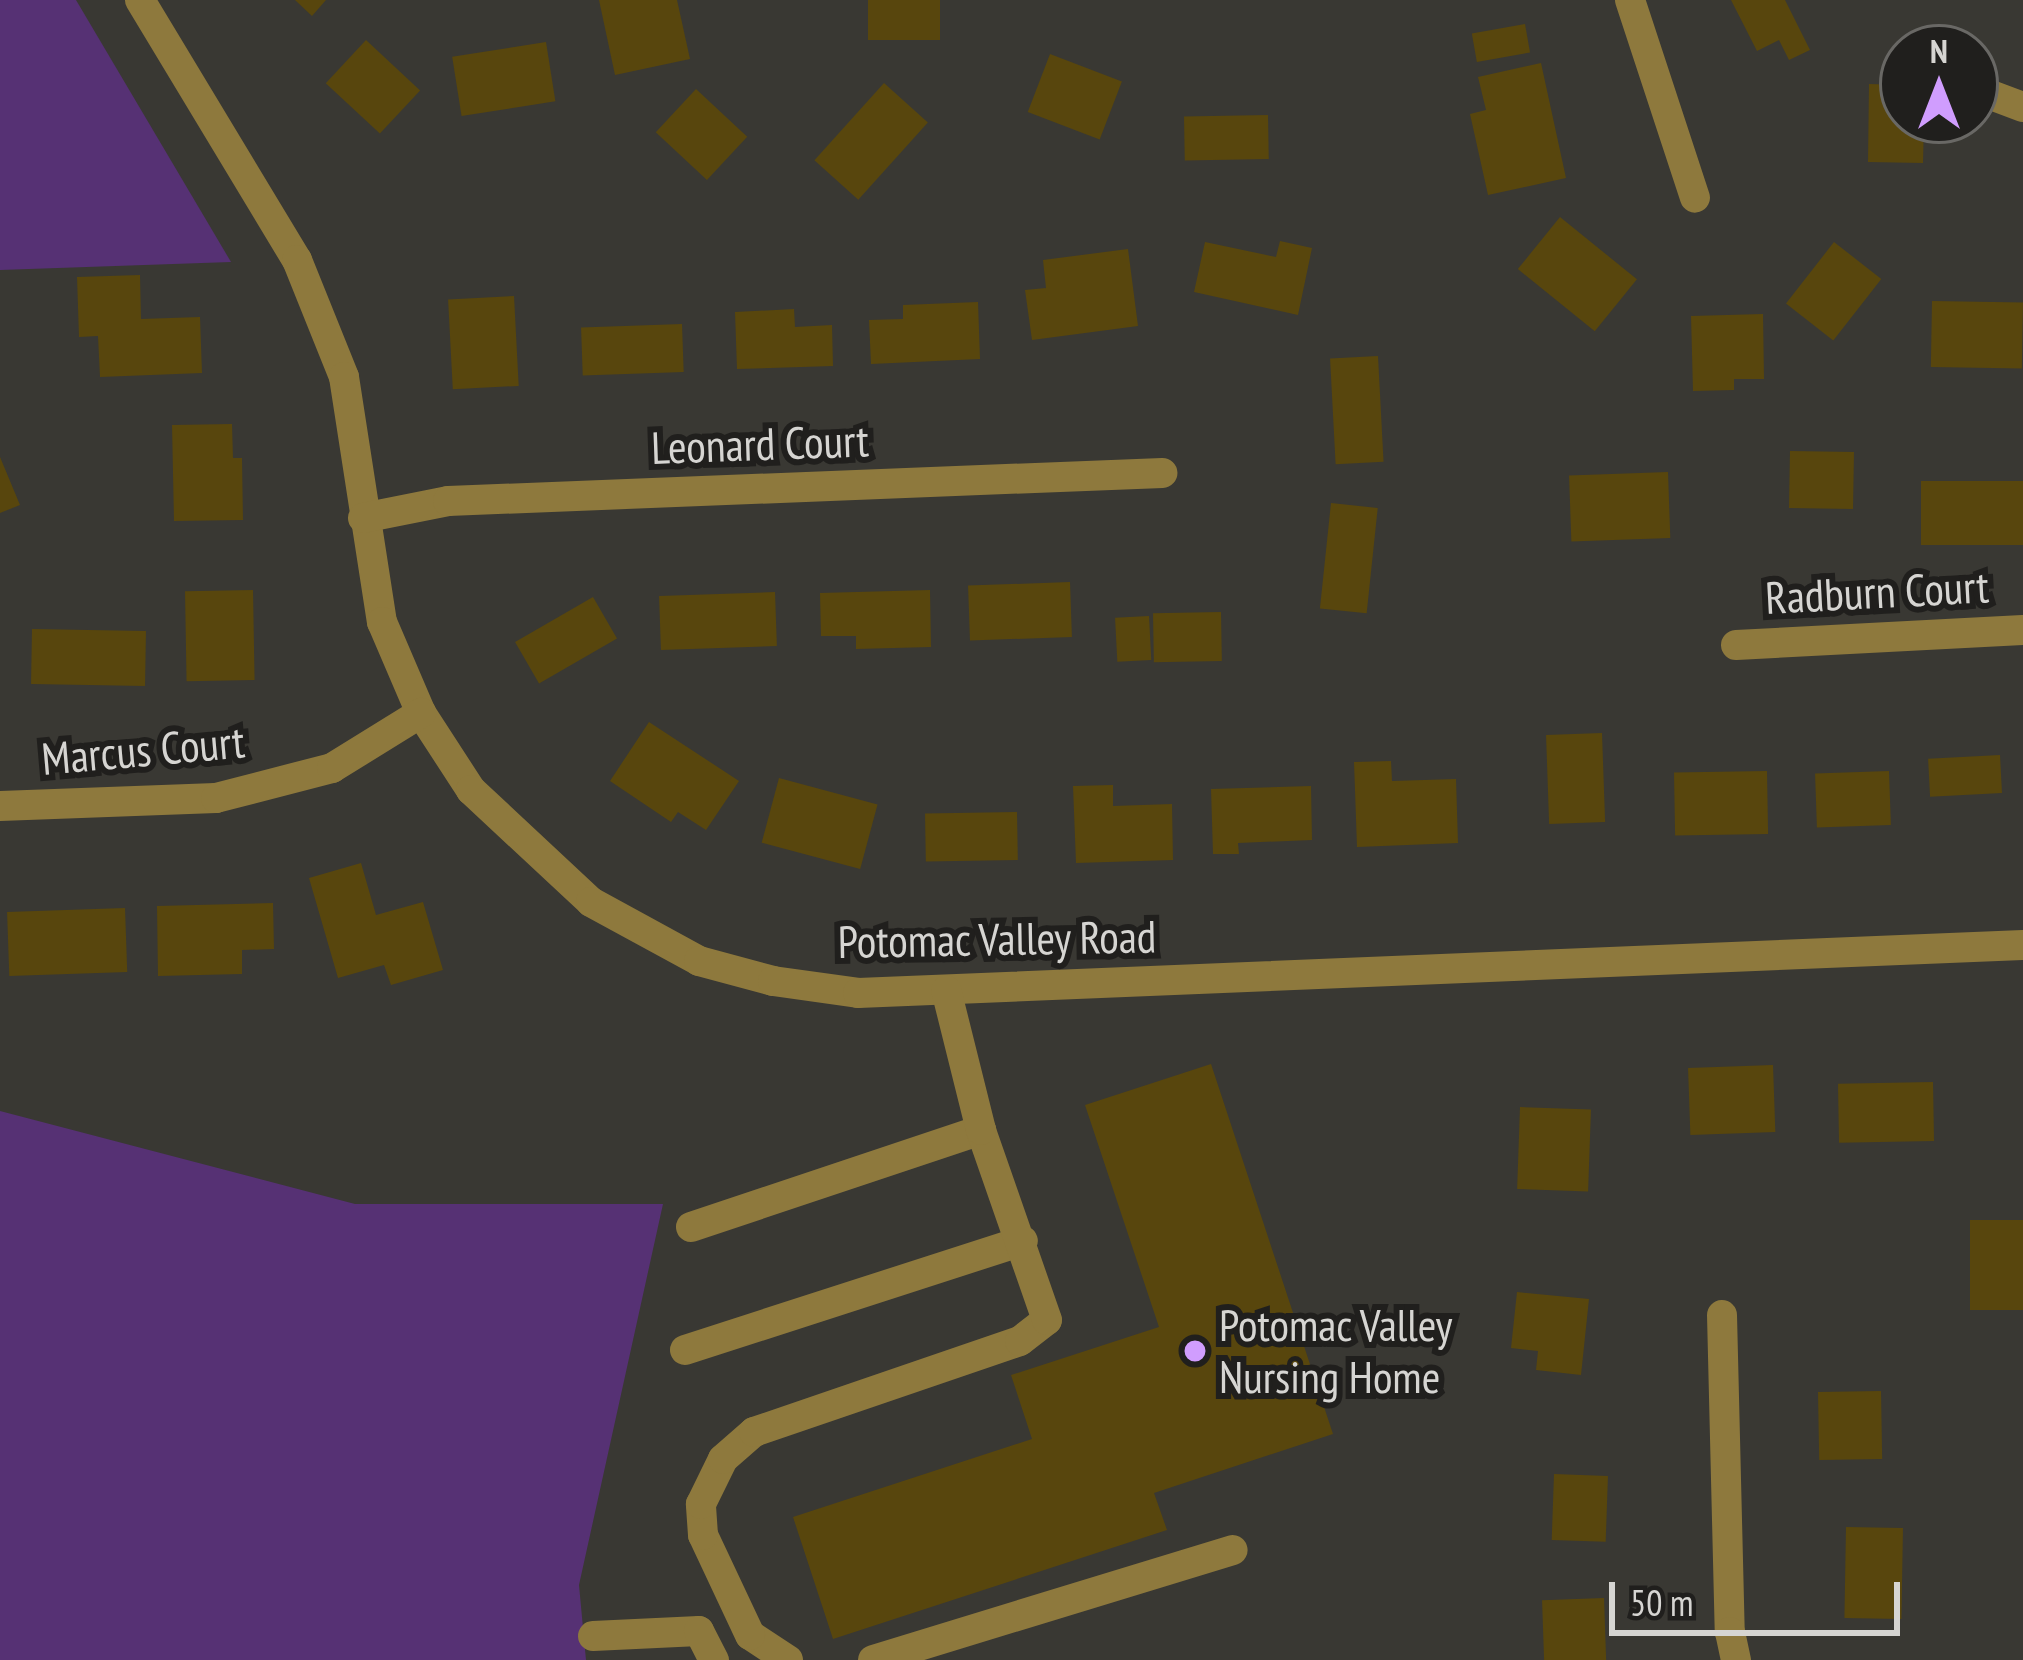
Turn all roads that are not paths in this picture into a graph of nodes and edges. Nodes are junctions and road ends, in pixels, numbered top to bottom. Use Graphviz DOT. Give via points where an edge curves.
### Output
graph roads {
  1 [pos="140,0"];
  2 [pos="1630,0"];
  3 [pos="1695,198"];
  4 [pos="1162,473"];
  5 [pos="363,518"];
  6 [pos="2023,630"];
  7 [pos="1736,645"];
  8 [pos="421,713"];
  9 [pos="0,806"];
  10 [pos="2023,945"];
  11 [pos="946,990"];
  12 [pos="980,1130"];
  13 [pos="691,1227"];
  14 [pos="1022,1241"];
  15 [pos="1722,1315"];
  16 [pos="685,1350"];
  17 [pos="1232,1550"];
  18 [pos="593,1636"];
  19 [pos="779,1658"];
  20 [pos="714,1660"];
  21 [pos="872,1660"];
  22 [pos="1736,1660"];
  1 -- 5 [label="street, Potomac Valley Road" via="297,260 344,376"];
  2 -- 3 [label="street"];
  4 -- 5 [label="street, Leonard Court" via="448,501"];
  5 -- 8 [label="street, Potomac Valley Road" via="382,622"];
  6 -- 7 [label="street, Radburn Court"];
  8 -- 9 [label="street, Marcus Court" via="332,768 216,798"];
  8 -- 11 [label="street, Potomac Valley Road" via="472,790 591,902 699,961 858,993"];
  10 -- 11 [label="street, Potomac Valley Road"];
  11 -- 12 [label="street"];
  12 -- 13 [label="street"];
  12 -- 14 [label="street"];
  14 -- 16 [label="street"];
  14 -- 19 [label="street" via="1047,1320 1019,1341 754,1432 723,1460 701,1504 703,1535 750,1635"];
  15 -- 22 [label="street"];
  17 -- 21 [label="street"];
  18 -- 20 [label="street" via="699,1631"];
}
